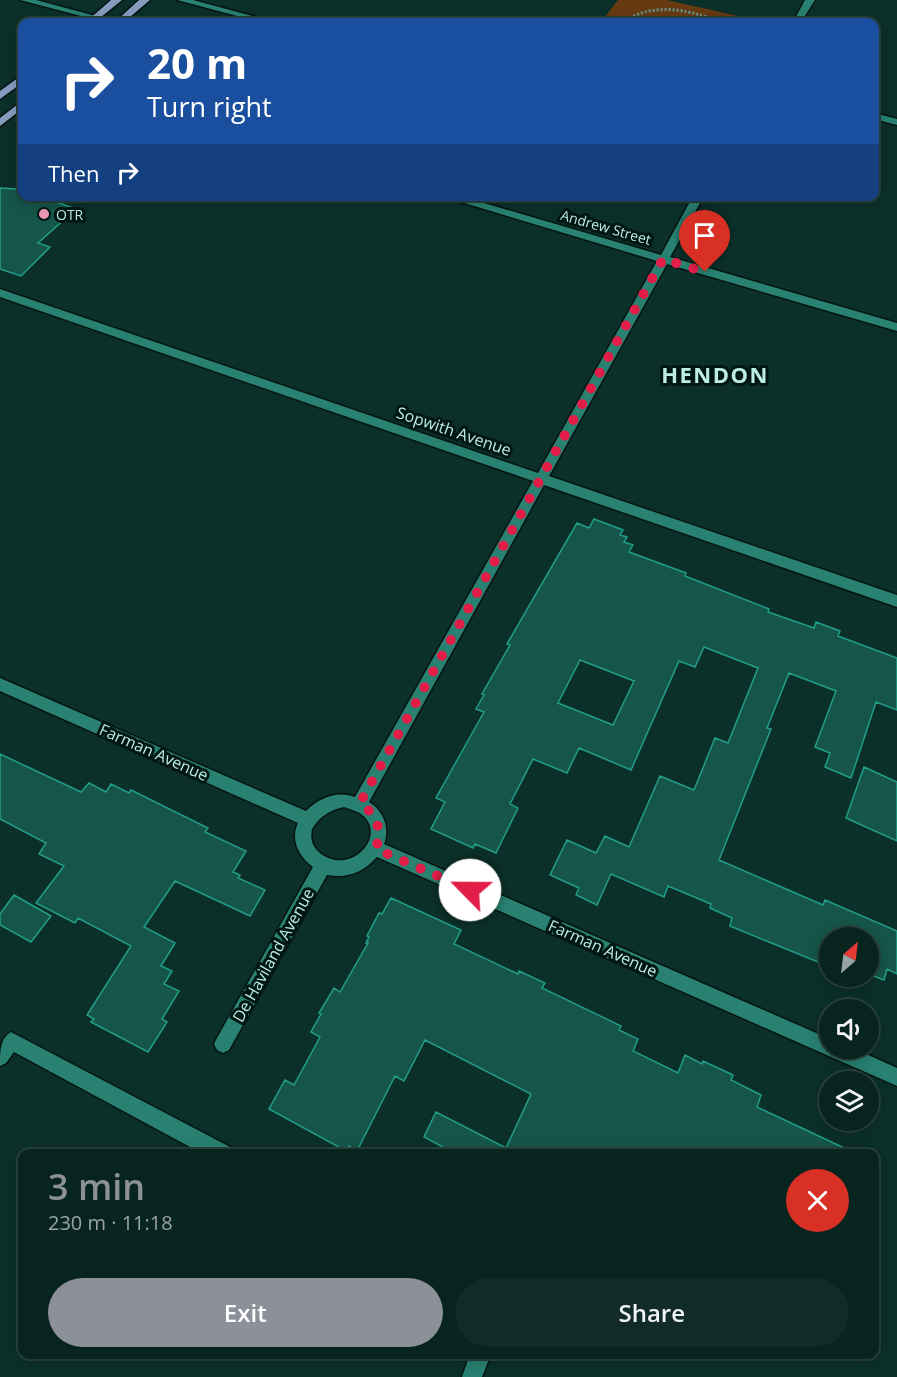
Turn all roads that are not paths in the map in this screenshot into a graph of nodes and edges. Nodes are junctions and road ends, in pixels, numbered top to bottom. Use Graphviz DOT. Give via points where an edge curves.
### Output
graph roads {
  1 [pos="25,0"];
  2 [pos="117,0"];
  3 [pos="145,0"];
  4 [pos="182,0"];
  5 [pos="810,0"];
  6 [pos="85,18"];
  7 [pos="94,18"];
  8 [pos="124,18"];
  9 [pos="253,18"];
  10 [pos="799,18"];
  11 [pos="18,81"];
  12 [pos="0,96"];
  13 [pos="18,107"];
  14 [pos="879,117"];
  15 [pos="897,122"];
  16 [pos="0,123"];
  17 [pos="463,201"];
  18 [pos="696,201"];
  19 [pos="663,259"];
  20 [pos="0,293"];
  21 [pos="897,327"];
  22 [pos="539,479"];
  23 [pos="897,601"];
  24 [pos="0,684"];
  25 [pos="360,803"];
  26 [pos="308,820"];
  27 [pos="376,849"];
  28 [pos="323,866"];
  29 [pos="819,1043"];
  30 [pos="223,1044"];
  31 [pos="0,1057"];
  32 [pos="855,1059"];
  33 [pos="897,1077"];
  34 [pos="214,1149"];
  35 [pos="479,1359"];
  36 [pos="472,1377"];
  1 -- 6 [label="street"];
  2 -- 7 [label="main road"];
  3 -- 8 [label="main road"];
  4 -- 9 [label="street"];
  5 -- 10 [label="street"];
  11 -- 12 [label="main road"];
  13 -- 16 [label="main road"];
  14 -- 15 [label="street"];
  17 -- 19 [label="street, Andrew Street"];
  18 -- 19 [label="street"];
  19 -- 21 [label="street, Andrew Street"];
  19 -- 22 [label="street"];
  20 -- 22 [label="street, Sopwith Avenue"];
  22 -- 23 [label="street, Sopwith Avenue"];
  22 -- 25 [label="street"];
  24 -- 26 [label="street, Farman Avenue"];
  25 -- 26 [label="street" via="344,800 324,804"];
  25 -- 27 [label="street" via="378,822"];
  26 -- 28 [label="street" via="304,841 308,852"];
  27 -- 28 [label="street" via="362,863 350,868"];
  27 -- 29 [label="street, Farman Avenue"];
  28 -- 30 [label="street, De Haviland Avenue"];
  31 -- 34 [label="street" via="11,1041"];
  32 -- 33 [label="street, Farman Avenue"];
  35 -- 36 [label="street"];
}
